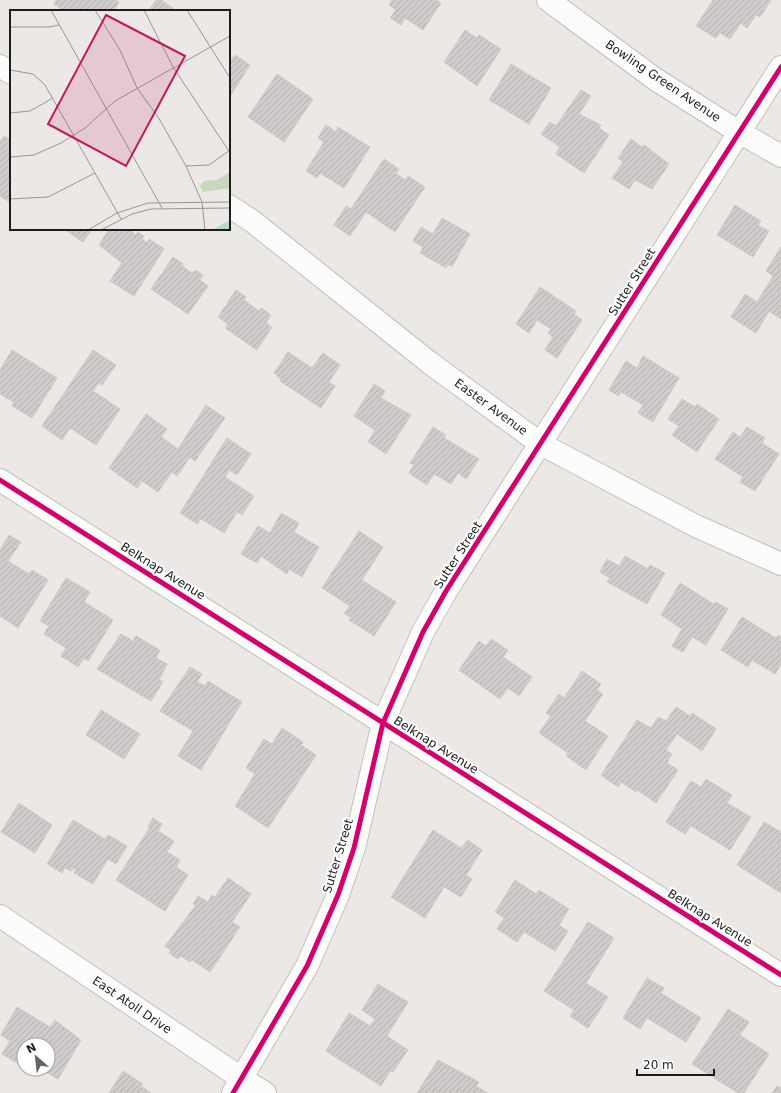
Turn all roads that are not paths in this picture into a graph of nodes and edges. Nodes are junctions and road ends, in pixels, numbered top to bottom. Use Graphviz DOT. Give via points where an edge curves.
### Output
graph roads {
  1 [pos="548,0"];
  2 [pos="0,66"];
  3 [pos="781,67"];
  4 [pos="10,72"];
  5 [pos="739,132"];
  6 [pos="781,156"];
  7 [pos="230,207"];
  8 [pos="541,444"];
  9 [pos="0,480"];
  10 [pos="781,564"];
  11 [pos="383,723"];
  12 [pos="0,916"];
  13 [pos="781,975"];
  14 [pos="237,1086"];
  15 [pos="265,1093"];
  1 -- 5 [label="street, Bowling Green Avenue" via="655,79"];
  2 -- 4 [label="street"];
  3 -- 5 [label="street, Sutter Street"];
  5 -- 6 [label="street, Bowling Green Avenue"];
  5 -- 8 [label="street, Sutter Street"];
  7 -- 8 [label="street, Easter Avenue" via="252,221 430,363"];
  8 -- 10 [label="street, Easter Avenue" via="696,526"];
  8 -- 11 [label="street, Sutter Street" via="446,591 423,632"];
  9 -- 11 [label="street, Belknap Avenue"];
  11 -- 13 [label="street, Belknap Avenue"];
  11 -- 14 [label="street, Sutter Street" via="354,848 338,895 307,966"];
  12 -- 14 [label="street, East Atoll Drive"];
  14 -- 15 [label="street, East Atoll Drive"];
}
